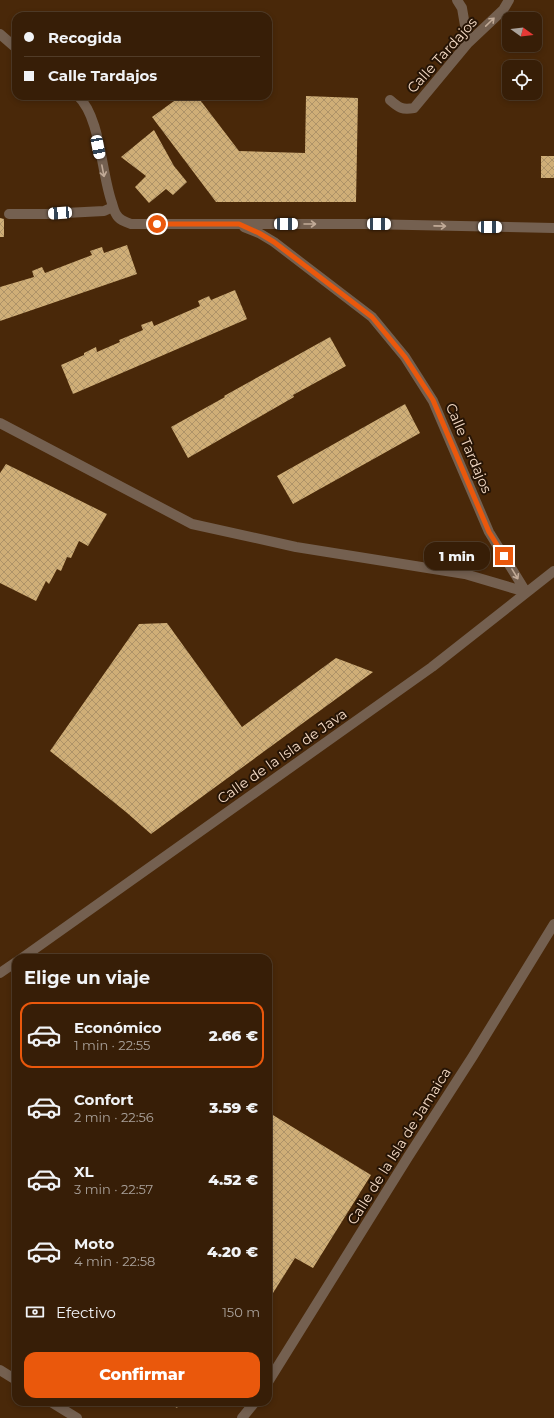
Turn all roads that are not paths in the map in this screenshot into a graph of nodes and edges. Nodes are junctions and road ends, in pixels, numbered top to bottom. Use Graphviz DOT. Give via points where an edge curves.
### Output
graph roads {
  1 [pos="457,0"];
  2 [pos="509,0"];
  3 [pos="0,34"];
  4 [pos="468,43"];
  5 [pos="12,44"];
  6 [pos="81,100"];
  7 [pos="390,100"];
  8 [pos="113,207"];
  9 [pos="8,214"];
  10 [pos="239,224"];
  11 [pos="554,228"];
  12 [pos="0,423"];
  13 [pos="554,571"];
  14 [pos="526,592"];
  15 [pos="554,924"];
  16 [pos="28,954"];
  17 [pos="12,965"];
  18 [pos="0,973"];
  19 [pos="0,1370"];
  20 [pos="272,1376"];
  21 [pos="12,1378"];
  22 [pos="58,1406"];
  23 [pos="252,1406"];
  24 [pos="255,1406"];
  25 [pos="77,1418"];
  26 [pos="242,1418"];
  27 [pos="253,1418"];
  1 -- 4 [label="street" via="462,8"];
  4 -- 2 [label="street, Calle Tardajos, one-way" via="503,10"];
  3 -- 5 [label="street"];
  4 -- 7 [label="street, Calle Tardajos" via="414,108 404,109"];
  6 -- 8 [label="street, one-way" via="89,110 94,126"];
  8 -- 9 [label="street" via="96,211"];
  8 -- 10 [label="street" via="116,215 131,224"];
  10 -- 11 [label="street, one-way"];
  10 -- 14 [label="street, Calle Tardajos, one-way" via="274,242 372,317 405,357 433,400 489,532"];
  12 -- 14 [label="street" via="192,524 296,547 465,574"];
  13 -- 14 [label="street, Calle de la Isla de Java"];
  14 -- 16 [label="street, Calle de la Isla de Java" via="432,666"];
  15 -- 20 [label="street, Calle de la Isla de Jamaica"];
  17 -- 18 [label="street"];
  19 -- 21 [label="street"];
  22 -- 25 [label="street"];
  23 -- 26 [label="street"];
  24 -- 27 [label="street"];
}
